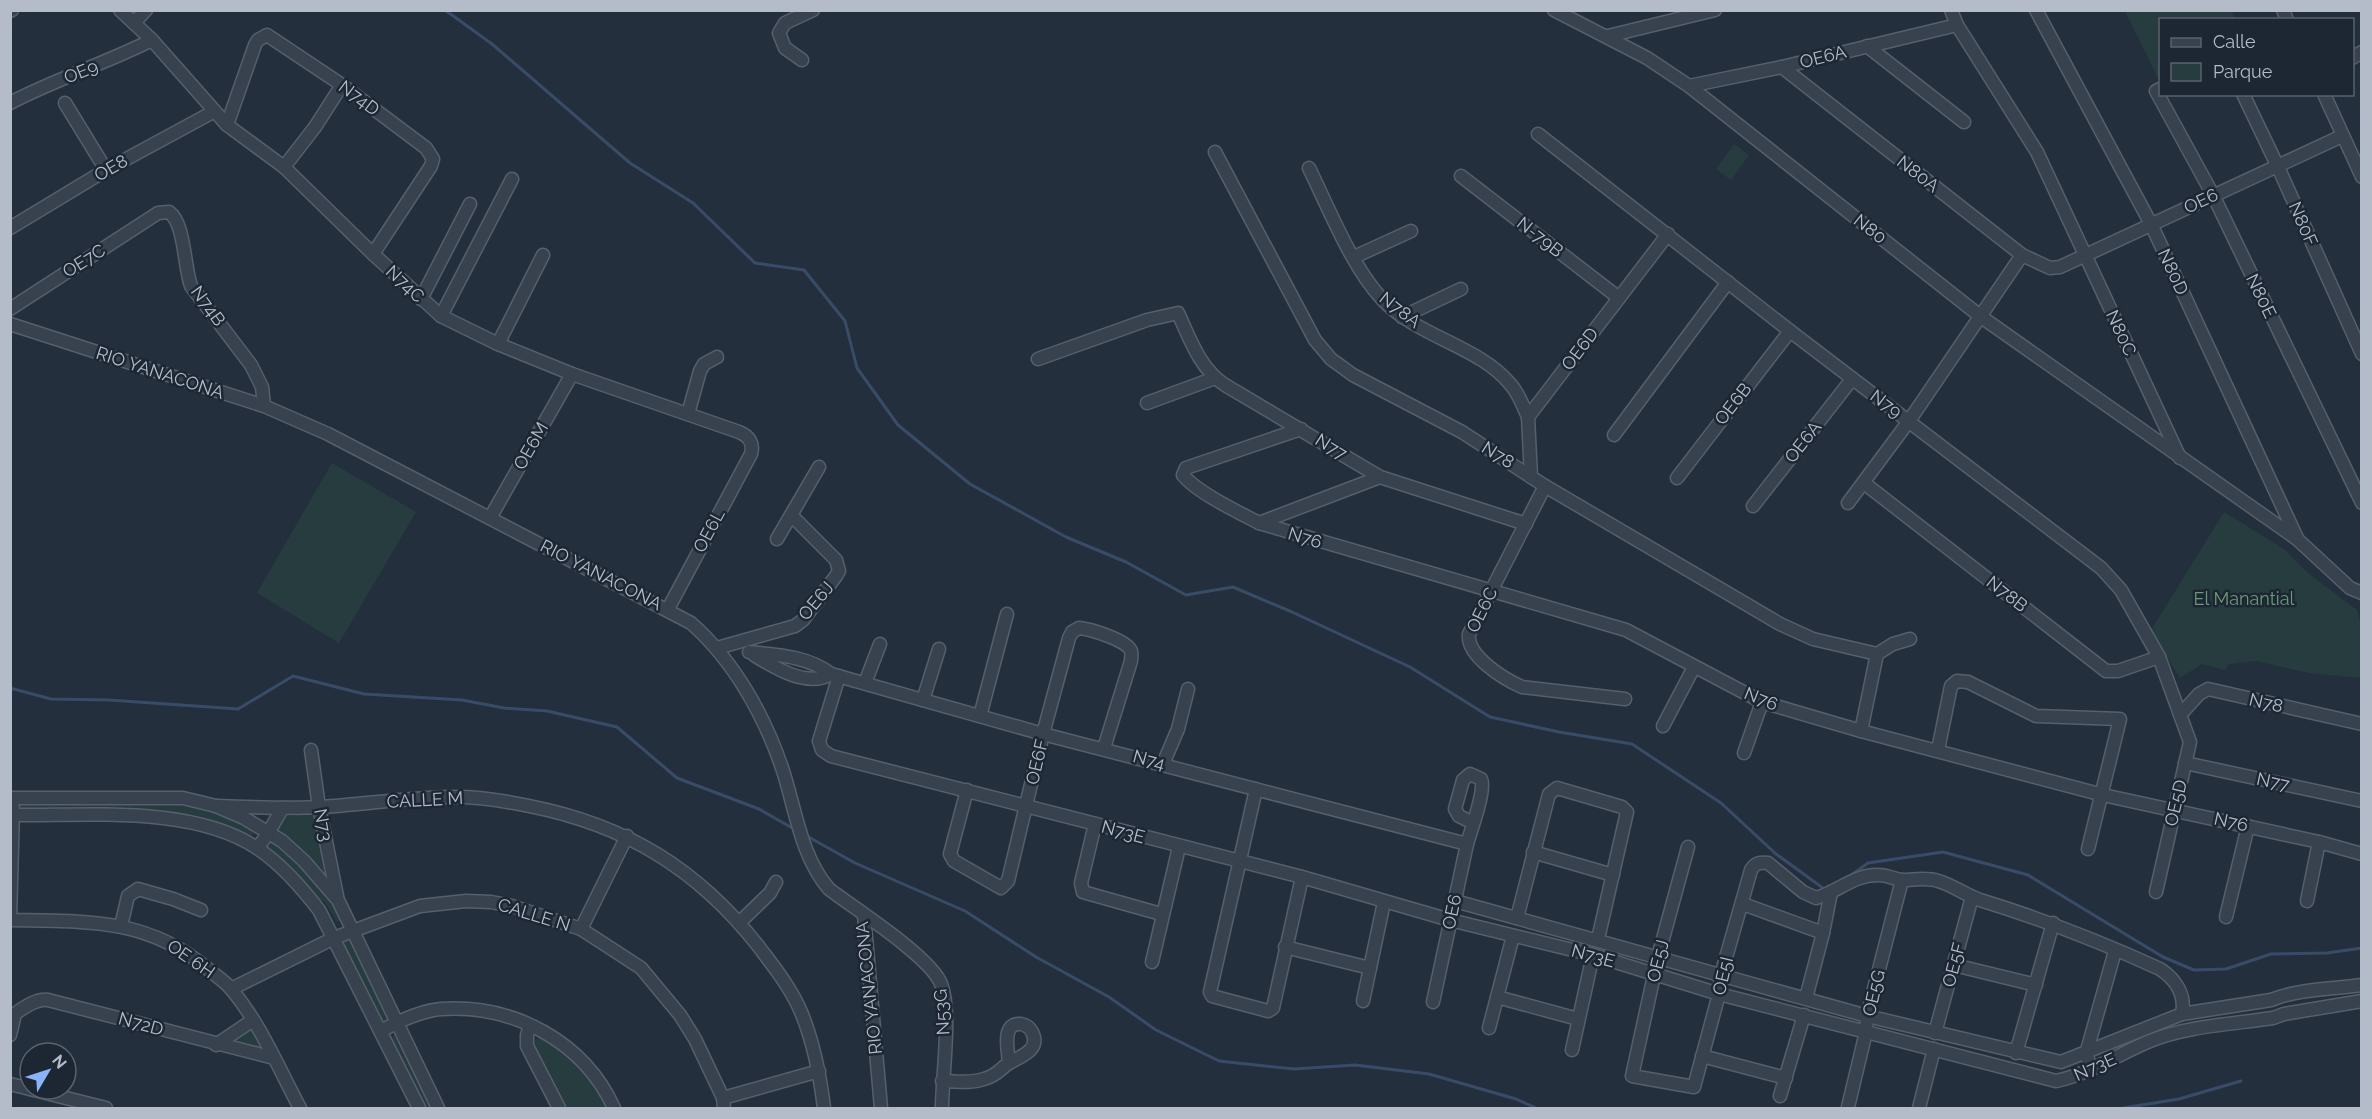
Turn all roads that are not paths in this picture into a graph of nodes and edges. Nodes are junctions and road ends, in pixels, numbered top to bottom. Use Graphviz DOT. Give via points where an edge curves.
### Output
graph roads {
  1 [pos="120,10"];
  2 [pos="146,10"];
  3 [pos="813,10"];
  4 [pos="1554,10"];
  5 [pos="1715,10"];
  6 [pos="1951,10"];
  7 [pos="2036,10"];
  8 [pos="134,23"];
  9 [pos="1957,25"];
  10 [pos="1608,36"];
  11 [pos="152,40"];
  12 [pos="1868,46"];
  13 [pos="802,60"];
  14 [pos="1782,67"];
  15 [pos="342,85"];
  16 [pos="1689,86"];
  17 [pos="2161,96"];
  18 [pos="2244,96"];
  19 [pos="2325,96"];
  20 [pos="10,103"];
  21 [pos="65,103"];
  22 [pos="213,112"];
  23 [pos="1964,122"];
  24 [pos="227,125"];
  25 [pos="1539,134"];
  26 [pos="2342,136"];
  27 [pos="1215,152"];
  28 [pos="284,167"];
  29 [pos="2278,167"];
  30 [pos="1309,168"];
  31 [pos="106,170"];
  32 [pos="1461,176"];
  33 [pos="2361,177"];
  34 [pos="512,179"];
  35 [pos="2213,195"];
  36 [pos="470,204"];
  37 [pos="158,213"];
  38 [pos="2151,224"];
  39 [pos="10,228"];
  40 [pos="1411,231"];
  41 [pos="1668,234"];
  42 [pos="373,254"];
  43 [pos="543,255"];
  44 [pos="2022,255"];
  45 [pos="2084,255"];
  46 [pos="1354,257"];
  47 [pos="2060,267"];
  48 [pos="1728,282"];
  49 [pos="1461,289"];
  50 [pos="1619,298"];
  51 [pos="420,299"];
  52 [pos="10,309"];
  53 [pos="441,316"];
  54 [pos="1402,316"];
  55 [pos="1980,316"];
  56 [pos="10,324"];
  57 [pos="1790,331"];
  58 [pos="498,344"];
  59 [pos="2361,354"];
  60 [pos="717,357"];
  61 [pos="1038,359"];
  62 [pos="572,374"];
  63 [pos="1215,378"];
  64 [pos="1852,378"];
  65 [pos="1147,403"];
  66 [pos="264,406"];
  67 [pos="688,414"];
  68 [pos="1528,417"];
  69 [pos="1909,421"];
  70 [pos="1301,429"];
  71 [pos="1614,435"];
  72 [pos="751,454"];
  73 [pos="2180,459"];
  74 [pos="819,467"];
  75 [pos="1380,477"];
  76 [pos="1531,477"];
  77 [pos="1677,478"];
  78 [pos="1864,483"];
  79 [pos="1545,486"];
  80 [pos="1848,503"];
  81 [pos="2361,503"];
  82 [pos="1753,506"];
  83 [pos="791,515"];
  84 [pos="490,518"];
  85 [pos="1259,523"];
  86 [pos="1526,524"];
  87 [pos="777,539"];
  88 [pos="2297,539"];
  89 [pos="1491,592"];
  90 [pos="2361,593"];
  91 [pos="668,609"];
  92 [pos="1007,614"];
  93 [pos="1910,639"];
  94 [pos="736,643"];
  95 [pos="880,644"];
  96 [pos="717,648"];
  97 [pos="939,649"];
  98 [pos="1877,654"];
  99 [pos="2159,657"];
  100 [pos="1694,667"];
  101 [pos="835,675"];
  102 [pos="865,683"];
  103 [pos="1188,689"];
  104 [pos="1625,699"];
  105 [pos="923,700"];
  106 [pos="1762,702"];
  107 [pos="980,716"];
  108 [pos="2180,716"];
  109 [pos="2361,724"];
  110 [pos="1663,726"];
  111 [pos="1861,731"];
  112 [pos="1043,734"];
  113 [pos="1104,748"];
  114 [pos="311,750"];
  115 [pos="1938,750"];
  116 [pos="1744,753"];
  117 [pos="2185,763"];
  118 [pos="1163,764"];
  119 [pos="1256,789"];
  120 [pos="967,790"];
  121 [pos="2103,795"];
  122 [pos="12,798"];
  123 [pos="2361,801"];
  124 [pos="1026,805"];
  125 [pos="216,806"];
  126 [pos="319,807"];
  127 [pos="283,808"];
  128 [pos="2174,810"];
  129 [pos="12,815"];
  130 [pos="1473,823"];
  131 [pos="1095,825"];
  132 [pos="2248,826"];
  133 [pos="270,833"];
  134 [pos="627,836"];
  135 [pos="2319,842"];
  136 [pos="1467,843"];
  137 [pos="1179,847"];
  138 [pos="1688,847"];
  139 [pos="257,848"];
  140 [pos="2088,849"];
  141 [pos="1533,852"];
  142 [pos="2361,854"];
  143 [pos="1238,861"];
  144 [pos="1613,875"];
  145 [pos="1302,877"];
  146 [pos="1902,880"];
  147 [pos="776,882"];
  148 [pos="1831,892"];
  149 [pos="2156,892"];
  150 [pos="1972,897"];
  151 [pos="338,900"];
  152 [pos="1455,901"];
  153 [pos="2307,901"];
  154 [pos="1384,902"];
  155 [pos="1743,904"];
  156 [pos="201,910"];
  157 [pos="1161,914"];
  158 [pos="864,915"];
  159 [pos="2226,917"];
  160 [pos="1517,918"];
  161 [pos="10,920"];
  162 [pos="1450,920"];
  163 [pos="740,922"];
  164 [pos="2053,923"];
  165 [pos="121,926"];
  166 [pos="581,929"];
  167 [pos="352,931"];
  168 [pos="1823,933"];
  169 [pos="1513,936"];
  170 [pos="334,938"];
  171 [pos="1598,939"];
  172 [pos="1286,947"];
  173 [pos="2115,951"];
  174 [pos="1593,955"];
  175 [pos="1658,957"];
  176 [pos="1152,962"];
  177 [pos="1954,965"];
  178 [pos="1370,968"];
  179 [pos="1655,973"];
  180 [pos="1721,975"];
  181 [pos="2036,985"];
  182 [pos="2361,985"];
  183 [pos="231,989"];
  184 [pos="2301,992"];
  185 [pos="1719,994"];
  186 [pos="2281,996"];
  187 [pos="1497,997"];
  188 [pos="1806,998"];
  189 [pos="1363,1000"];
  190 [pos="2361,1001"];
  191 [pos="1433,1002"];
  192 [pos="2305,1011"];
  193 [pos="2182,1014"];
  194 [pos="2284,1014"];
  195 [pos="13,1015"];
  196 [pos="1804,1015"];
  197 [pos="1867,1016"];
  198 [pos="1578,1019"];
  199 [pos="253,1020"];
  200 [pos="397,1022"];
  201 [pos="530,1026"];
  202 [pos="1489,1028"];
  203 [pos="381,1031"];
  204 [pos="1866,1032"];
  205 [pos="1935,1033"];
  206 [pos="10,1035"];
  207 [pos="216,1045"];
  208 [pos="1934,1049"];
  209 [pos="1572,1050"];
  210 [pos="2016,1053"];
  211 [pos="2086,1054"];
  212 [pos="1702,1056"];
  213 [pos="274,1058"];
  214 [pos="1010,1062"];
  215 [pos="2093,1069"];
  216 [pos="819,1071"];
  217 [pos="1786,1078"];
  218 [pos="942,1081"];
  219 [pos="1694,1087"];
  220 [pos="1780,1096"];
  221 [pos="78,1101"];
  222 [pos="723,1103"];
  223 [pos="1848,1107"];
  224 [pos="106,1108"];
  225 [pos="300,1108"];
  226 [pos="419,1108"];
  227 [pos="438,1108"];
  228 [pos="559,1108"];
  229 [pos="614,1108"];
  230 [pos="824,1108"];
  231 [pos="881,1108"];
  232 [pos="942,1108"];
  233 [pos="1919,1108"];
  1 -- 8 [label="street, N74C"];
  2 -- 8 [label="street"];
  3 -- 13 [label="street" via="785,23 779,33 789,52"];
  4 -- 10 [label="street, N80"];
  5 -- 10 [label="street"];
  6 -- 9 [label="street, N80C"];
  7 -- 38 [label="street, N80D"];
  8 -- 11 [label="street, N74C"];
  9 -- 12 [label="street, OE6A"];
  9 -- 45 [label="street, N80C" via="2037,152"];
  10 -- 16 [label="street, N80"];
  11 -- 20 [label="street, OE9"];
  11 -- 22 [label="street, N74C"];
  12 -- 14 [label="street, OE6A"];
  12 -- 23 [label="street"];
  14 -- 16 [label="street, OE6A"];
  14 -- 44 [label="street, N80A"];
  15 -- 24 [label="street, N74D" via="270,36 264,36 255,45"];
  15 -- 28 [label="street"];
  15 -- 42 [label="street, N74D" via="426,148 433,159"];
  16 -- 55 [label="street, N80"];
  17 -- 35 [label="street, N80E"];
  18 -- 29 [label="street, N80F"];
  19 -- 26 [label="street"];
  21 -- 31 [label="street"];
  22 -- 24 [label="street, N74C"];
  22 -- 31 [label="street, OE8"];
  24 -- 28 [label="street, N74C"];
  25 -- 41 [label="street, N79"];
  26 -- 29 [label="street, OE6"];
  26 -- 33 [label="street"];
  27 -- 76 [label="street, N78" via="1315,340 1331,359 1353,375 1462,432"];
  28 -- 42 [label="street, N74C"];
  29 -- 35 [label="street, OE6"];
  29 -- 59 [label="street, N80F"];
  30 -- 46 [label="street, N78A"];
  31 -- 39 [label="street, OE8"];
  32 -- 50 [label="street, N-79B"];
  34 -- 53 [label="street"];
  35 -- 38 [label="street, OE6"];
  35 -- 81 [label="street, N80E"];
  36 -- 51 [label="street"];
  37 -- 52 [label="street, OE7C"];
  37 -- 66 [label="street, N74B" via="169,212 177,220 191,286 252,365 262,387"];
  38 -- 45 [label="street, OE6"];
  38 -- 88 [label="street, N80D"];
  40 -- 46 [label="street"];
  41 -- 48 [label="street, N79"];
  41 -- 50 [label="street, OE6D"];
  42 -- 51 [label="street, N74C"];
  43 -- 58 [label="street"];
  44 -- 47 [label="street, N80A" via="2050,268"];
  44 -- 55 [label="street"];
  45 -- 47 [label="street, OE6"];
  45 -- 73 [label="street, N80C"];
  46 -- 54 [label="street, N78A" via="1369,284"];
  48 -- 57 [label="street, N79"];
  48 -- 71 [label="street"];
  49 -- 54 [label="street"];
  50 -- 68 [label="street, OE6D"];
  51 -- 53 [label="street, N74C"];
  53 -- 58 [label="street, N74C"];
  54 -- 68 [label="street, N78A" via="1491,366 1512,386"];
  55 -- 69 [label="street"];
  55 -- 73 [label="street, N80"];
  56 -- 66 [label="street, RIO YANACONA"];
  57 -- 64 [label="street, N79"];
  57 -- 77 [label="street, OE6B"];
  58 -- 62 [label="street, N74C"];
  60 -- 67 [label="street" via="700,371"];
  61 -- 63 [label="street, N77" via="1178,313 1203,363"];
  62 -- 67 [label="street, N74C"];
  62 -- 84 [label="street, OE6M"];
  63 -- 65 [label="street"];
  63 -- 70 [label="street, N77"];
  64 -- 69 [label="street, N79"];
  64 -- 82 [label="street, OE6A"];
  66 -- 84 [label="street, RIO YANACONA" via="328,434"];
  67 -- 72 [label="street, N74C" via="745,435 751,441"];
  68 -- 76 [label="street"];
  69 -- 78 [label="street"];
  69 -- 99 [label="street, N79" via="2110,576"];
  70 -- 75 [label="street, N77"];
  70 -- 85 [label="street, N76" via="1183,472 1218,500"];
  72 -- 91 [label="street, OE6L"];
  73 -- 88 [label="street"];
  74 -- 83 [label="street"];
  75 -- 85 [label="street"];
  75 -- 86 [label="street, N77"];
  76 -- 79 [label="street, N78"];
  78 -- 80 [label="street"];
  78 -- 99 [label="street, N78B" via="2106,671"];
  79 -- 86 [label="street, OE6C"];
  79 -- 98 [label="street, N78" via="1797,633"];
  83 -- 87 [label="street"];
  83 -- 94 [label="street, OE6J" via="836,560 839,571 795,626"];
  84 -- 91 [label="street, RIO YANACONA"];
  85 -- 89 [label="street, N76"];
  86 -- 89 [label="street, OE6C"];
  88 -- 90 [label="street" via="2350,588"];
  89 -- 100 [label="street, N76" via="1626,630"];
  89 -- 104 [label="street, OE6C" via="1468,639 1493,670 1522,687"];
  91 -- 96 [label="street, RIO YANACONA" via="691,623"];
  92 -- 107 [label="street"];
  93 -- 98 [label="street"];
  94 -- 96 [label="street, OE6J"];
  94 -- 101 [label="street" via="771,666 801,677 820,679"];
  95 -- 102 [label="street"];
  96 -- 158 [label="street, RIO YANACONA" via="754,704 778,755 807,850 823,882"];
  97 -- 105 [label="street"];
  98 -- 111 [label="street"];
  99 -- 108 [label="street, N79"];
  100 -- 106 [label="street, N76"];
  100 -- 110 [label="street"];
  101 -- 102 [label="street, N74"];
  101 -- 120 [label="street, N73E" via="819,741 822,750 831,756"];
  102 -- 105 [label="street, N74"];
  103 -- 118 [label="street" via="1178,729"];
  105 -- 107 [label="street, N74"];
  106 -- 111 [label="street, N76"];
  106 -- 116 [label="street"];
  107 -- 112 [label="street, N74"];
  108 -- 109 [label="street, N78" via="2208,689"];
  108 -- 117 [label="street, OE5D" via="2190,742"];
  111 -- 115 [label="street, N76"];
  112 -- 113 [label="street, N74"];
  112 -- 113 [label="street, OE6F" via="1069,638 1079,628 1114,638 1131,651"];
  112 -- 124 [label="street, OE6F"];
  113 -- 118 [label="street, N74"];
  114 -- 126 [label="street, N73"];
  115 -- 121 [label="street, N76"];
  115 -- 121 [label="street" via="1951,686 1957,681 1968,682 2036,716 2120,719"];
  117 -- 123 [label="street, N77"];
  117 -- 128 [label="street, OE5D"];
  118 -- 119 [label="street, N74"];
  119 -- 136 [label="street, N74"];
  119 -- 143 [label="street"];
  120 -- 124 [label="street, N73E"];
  120 -- 124 [label="street, OE6F" via="951,854 958,864 998,887 1008,881"];
  121 -- 128 [label="street, N76"];
  121 -- 140 [label="street"];
  122 -- 125 [label="street" via="183,798"];
  122 -- 129 [label="street"];
  124 -- 131 [label="street, N73E"];
  125 -- 127 [label="street, CALLE M"];
  125 -- 133 [label="street"];
  126 -- 127 [label="street, CALLE M"];
  126 -- 134 [label="street, CALLE M" via="457,797 502,801 558,812"];
  126 -- 151 [label="street, N73"];
  127 -- 133 [label="street"];
  128 -- 132 [label="street, N76"];
  128 -- 149 [label="street, OE5D"];
  129 -- 139 [label="street" via="182,819"];
  129 -- 161 [label="street"];
  130 -- 136 [label="street, OE6"];
  131 -- 137 [label="street, N73E"];
  131 -- 157 [label="street" via="1081,883 1083,892"];
  132 -- 135 [label="street, N76"];
  132 -- 159 [label="street"];
  133 -- 139 [label="street"];
  133 -- 151 [label="street" via="304,861"];
  134 -- 163 [label="street, CALLE M" via="670,861"];
  134 -- 166 [label="street"];
  135 -- 142 [label="street, N76"];
  135 -- 153 [label="street"];
  136 -- 152 [label="street, OE6"];
  137 -- 143 [label="street, N73E"];
  137 -- 157 [label="street"];
  138 -- 175 [label="street, OE5J"];
  139 -- 170 [label="street" via="302,888"];
  141 -- 144 [label="street"];
  141 -- 144 [label="street" via="1549,794 1557,788 1622,807 1628,816"];
  141 -- 160 [label="street"];
  143 -- 145 [label="street, N73E"];
  143 -- 172 [label="street" via="1210,992 1214,997 1268,1011 1273,1008"];
  144 -- 171 [label="street"];
  145 -- 154 [label="street, N73E"];
  145 -- 172 [label="street"];
  146 -- 148 [label="street" via="1868,876 1845,882"];
  146 -- 150 [label="street" via="1937,880"];
  146 -- 197 [label="street, OE5G"];
  147 -- 163 [label="street" via="771,893"];
  148 -- 155 [label="street, OE5I" via="1812,898 1762,862 1754,865"];
  148 -- 168 [label="street"];
  150 -- 164 [label="street"];
  150 -- 177 [label="street, OE5F"];
  151 -- 167 [label="street"];
  152 -- 160 [label="street, N73E"];
  152 -- 162 [label="street, OE6"];
  154 -- 162 [label="street, N73E"];
  154 -- 178 [label="street"];
  155 -- 168 [label="street"];
  155 -- 180 [label="street, OE5I"];
  156 -- 165 [label="street" via="138,889 128,896"];
  157 -- 176 [label="street"];
  158 -- 218 [label="street, N53G" via="921,957 942,984 946,1013"];
  158 -- 231 [label="street, RIO YANACONA"];
  160 -- 171 [label="street, N73E"];
  161 -- 165 [label="street, OE 6H"];
  162 -- 169 [label="street, N73E"];
  162 -- 191 [label="street, OE6"];
  163 -- 216 [label="street, CALLE M" via="776,968 800,1010"];
  164 -- 173 [label="street"];
  164 -- 181 [label="street"];
  165 -- 183 [label="street, OE 6H" via="161,938 192,956"];
  166 -- 167 [label="street, CALLE N" via="512,906 466,901 420,906"];
  166 -- 222 [label="street, CALLE N" via="641,968 662,991 696,1039"];
  167 -- 170 [label="street, CALLE N"];
  167 -- 200 [label="street"];
  168 -- 188 [label="street"];
  169 -- 174 [label="street, N73E"];
  169 -- 187 [label="street"];
  170 -- 183 [label="street, CALLE N"];
  170 -- 203 [label="street"];
  171 -- 175 [label="street, N73E"];
  172 -- 178 [label="street"];
  173 -- 193 [label="street" via="2173,978 2180,989"];
  173 -- 211 [label="street"];
  174 -- 179 [label="street, N73E"];
  174 -- 198 [label="street"];
  175 -- 179 [label="street, OE5J"];
  175 -- 180 [label="street, N73E"];
  177 -- 181 [label="street"];
  177 -- 205 [label="street, OE5F"];
  178 -- 189 [label="street"];
  179 -- 185 [label="street, N73E"];
  179 -- 219 [label="street, OE5J" via="1632,1076"];
  180 -- 185 [label="street, OE5I"];
  180 -- 188 [label="street, N73E"];
  181 -- 210 [label="street"];
  182 -- 184 [label="street, N73E"];
  183 -- 199 [label="street, OE 6H"];
  184 -- 186 [label="street, N73E"];
  184 -- 192 [label="street"];
  185 -- 196 [label="street, N73E"];
  185 -- 212 [label="street, OE5I"];
  186 -- 193 [label="street, N73E"];
  186 -- 194 [label="street"];
  187 -- 198 [label="street"];
  187 -- 202 [label="street"];
  188 -- 197 [label="street, N73E"];
  190 -- 192 [label="street, N73E"];
  192 -- 194 [label="street, N73E"];
  193 -- 211 [label="street, N73E"];
  194 -- 215 [label="street, N73E" via="2151,1041"];
  195 -- 206 [label="street"];
  195 -- 207 [label="street, N72D" via="43,999"];
  196 -- 204 [label="street, N73E"];
  196 -- 217 [label="street"];
  197 -- 204 [label="street, OE5G"];
  197 -- 205 [label="street, N73E"];
  198 -- 209 [label="street"];
  199 -- 207 [label="street"];
  199 -- 213 [label="street, OE 6H"];
  200 -- 201 [label="street" via="440,1009 498,1013"];
  200 -- 203 [label="street"];
  200 -- 227 [label="street"];
  201 -- 228 [label="street" via="527,1046"];
  201 -- 229 [label="street" via="555,1037 573,1051"];
  203 -- 226 [label="street"];
  204 -- 208 [label="street, N73E"];
  204 -- 223 [label="street, OE5G"];
  205 -- 210 [label="street, N73E"];
  207 -- 213 [label="street, N72D"];
  208 -- 215 [label="street, N73E" via="2056,1081"];
  208 -- 233 [label="street"];
  210 -- 211 [label="street, N73E" via="2061,1062"];
  211 -- 215 [label="street"];
  212 -- 217 [label="street"];
  212 -- 219 [label="street, OE5I"];
  213 -- 225 [label="street, OE 6H"];
  214 -- 218 [label="street" via="983,1080"];
  216 -- 222 [label="street"];
  216 -- 230 [label="street, CALLE M"];
  217 -- 220 [label="street"];
  218 -- 232 [label="street, N53G"];
  221 -- 224 [label="street"];
}
